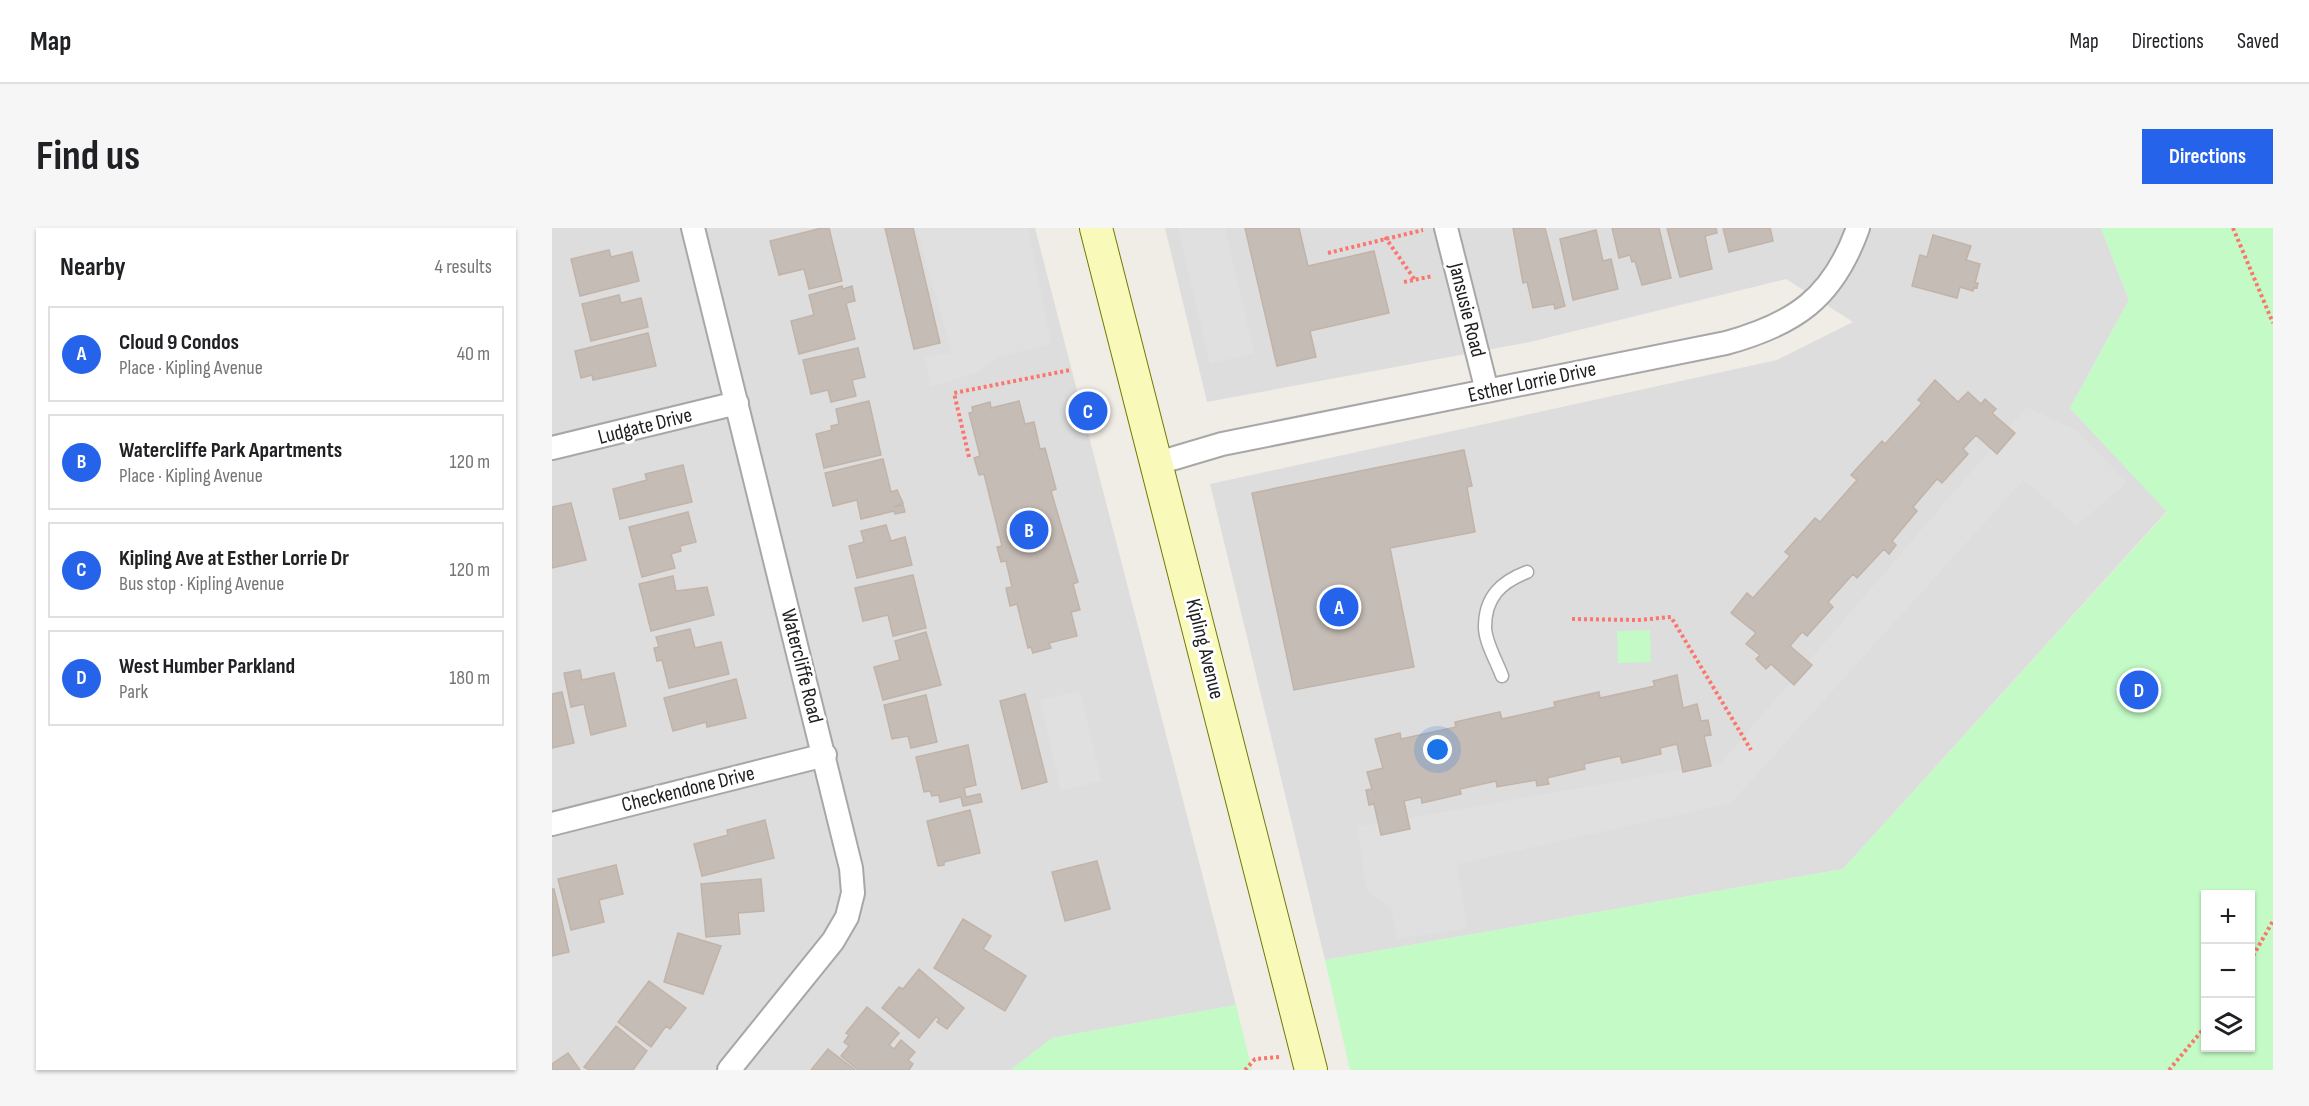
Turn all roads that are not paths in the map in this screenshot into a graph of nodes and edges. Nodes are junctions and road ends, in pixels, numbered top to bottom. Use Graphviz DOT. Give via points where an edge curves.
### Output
graph roads {
  1 [pos="693,228"];
  2 [pos="1096,228"];
  3 [pos="1446,228"];
  4 [pos="1858,228"];
  5 [pos="1487,391"];
  6 [pos="737,403"];
  7 [pos="552,448"];
  8 [pos="1158,463"];
  9 [pos="1527,572"];
  10 [pos="1502,676"];
  11 [pos="825,755"];
  12 [pos="552,824"];
  13 [pos="1309,1062"];
  14 [pos="729,1070"];
  1 -- 6 [label="street, Watercliffe Road"];
  2 -- 8 [label="main road, Kipling Avenue"];
  3 -- 5 [label="street, Jansusie Road"];
  4 -- 5 [label="street, Esther Lorrie Drive" via="1848,255 1828,285 1790,320 1760,333"];
  5 -- 8 [label="street, Esther Lorrie Drive" via="1222,444"];
  6 -- 7 [label="street, Ludgate Drive"];
  6 -- 11 [label="street, Watercliffe Road"];
  8 -- 13 [label="main road, Kipling Avenue"];
  9 -- 10 [label="lane" via="1509,578 1494,592 1485,627"];
  11 -- 12 [label="street, Checkendone Drive"];
  11 -- 14 [label="street, Watercliffe Road" via="851,868 854,893 847,917 833,941"];
}
